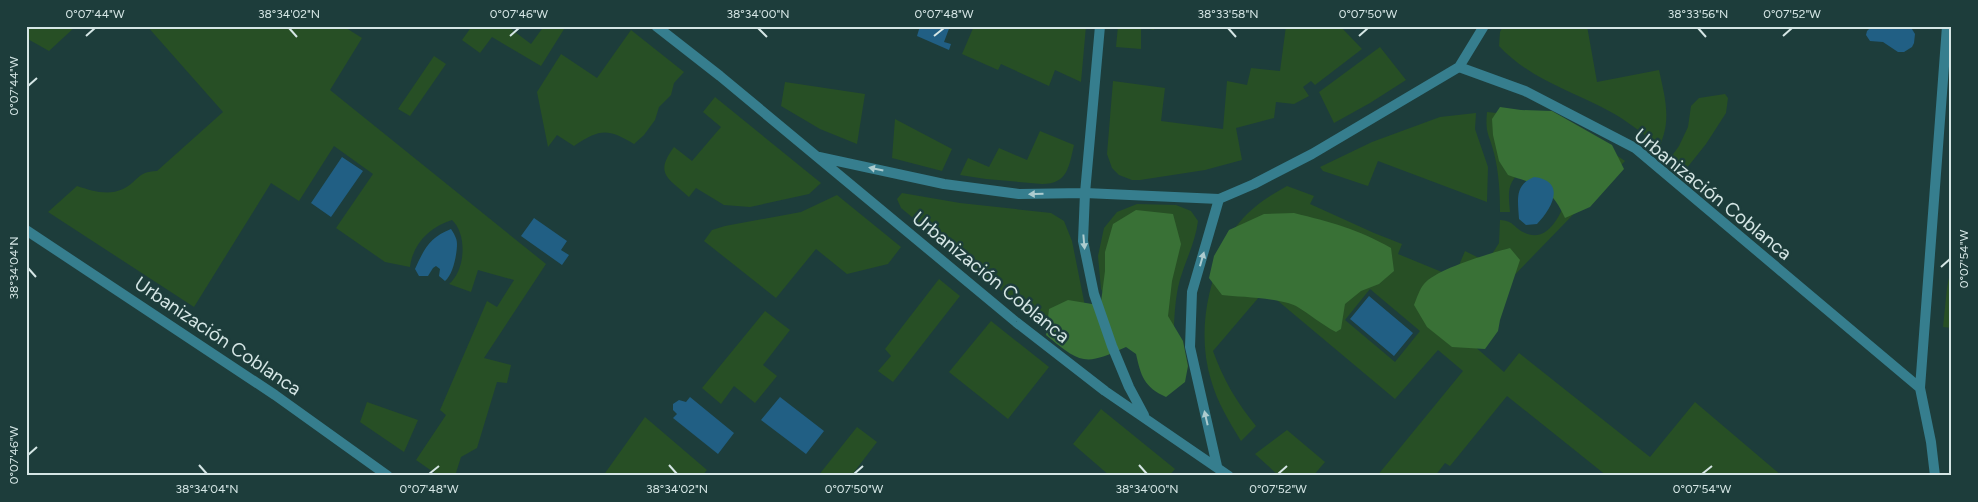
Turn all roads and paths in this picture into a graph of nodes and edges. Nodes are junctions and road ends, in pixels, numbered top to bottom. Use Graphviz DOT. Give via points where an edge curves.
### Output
graph roads {
  1 [pos="656,26"];
  2 [pos="1100,26"];
  3 [pos="1484,26"];
  4 [pos="1947,26"];
  5 [pos="1459,67"];
  6 [pos="819,157"];
  7 [pos="1085,194"];
  8 [pos="1219,199"];
  9 [pos="26,230"];
  10 [pos="1920,388"];
  11 [pos="1146,418"];
  12 [pos="1217,466"];
  13 [pos="388,476"];
  14 [pos="1229,476"];
  15 [pos="1935,476"];
  1 -- 6 [label="street, Urbanización Coblanca"];
  2 -- 7 [label="street, Urbanización Coblanca"];
  3 -- 5 [label="street, Urbanización Coblanca"];
  4 -- 10 [label="street"];
  5 -- 8 [label="street, Urbanización Coblanca" via="1312,154"];
  5 -- 10 [label="street, Urbanización Coblanca" via="1525,91 1635,148"];
  7 -- 6 [label="street, Urbanización Coblanca, one-way" via="1010,193 944,184"];
  6 -- 11 [label="street, Urbanización Coblanca" via="1016,322"];
  7 -- 8 [label="street, Urbanización Coblanca"];
  7 -- 11 [label="street, Urbanización Coblanca, one-way" via="1083,241 1094,294 1129,387"];
  12 -- 8 [label="street, one-way" via="1190,347 1192,292"];
  9 -- 13 [label="street, Urbanización Coblanca" via="244,373"];
  10 -- 15 [label="street"];
  11 -- 12 [label="street, Urbanización Coblanca"];
  12 -- 14 [label="street, Urbanización Coblanca"];
}
